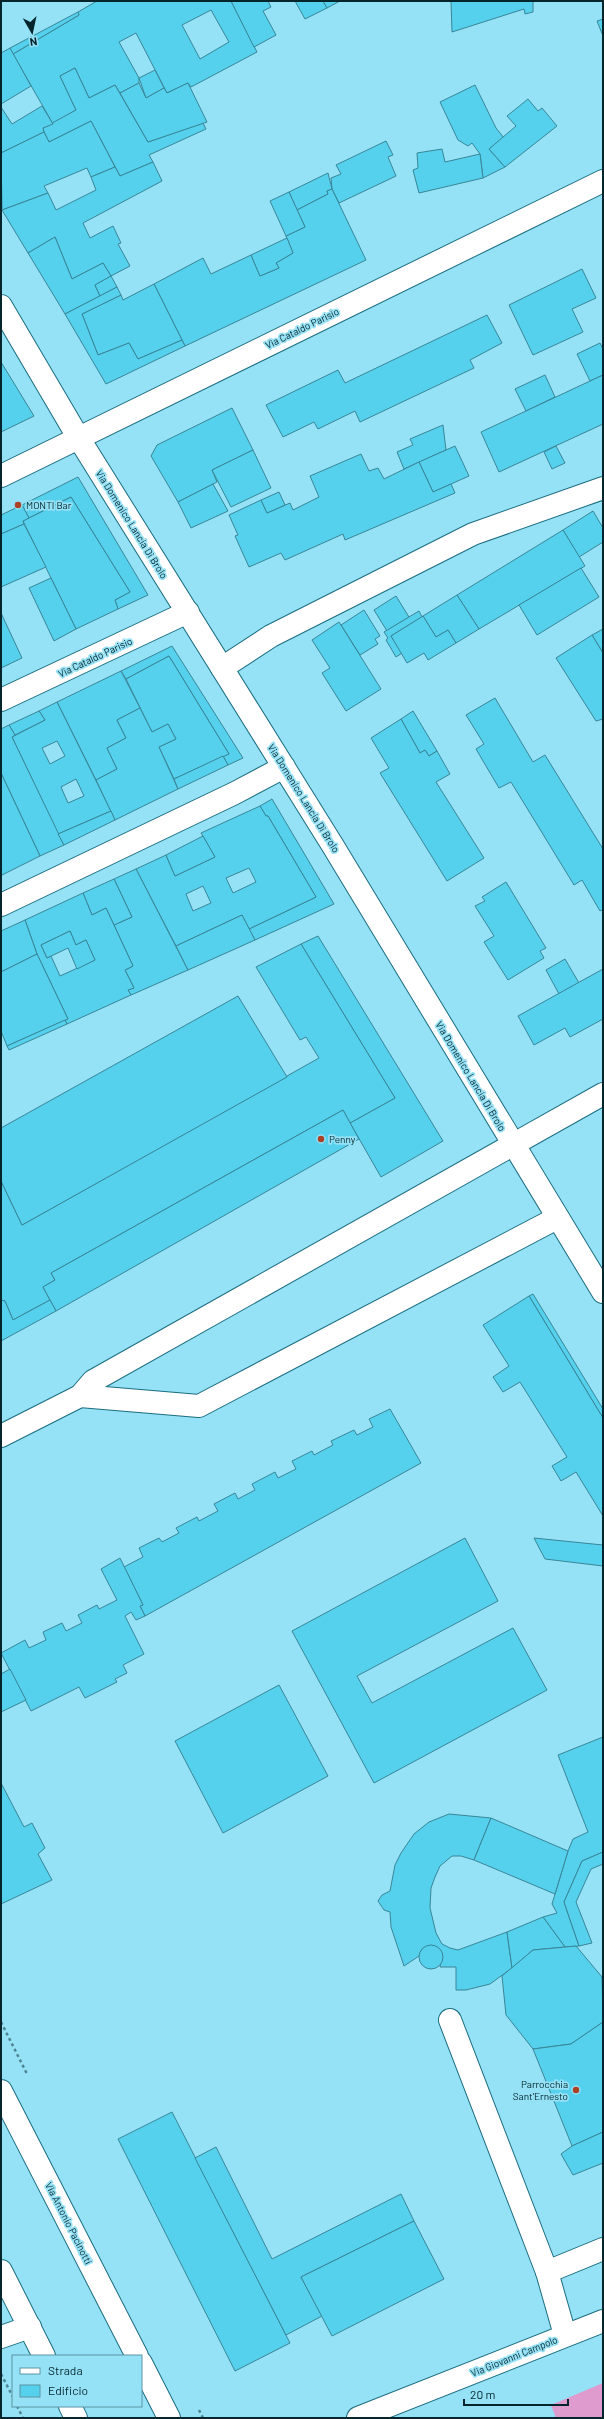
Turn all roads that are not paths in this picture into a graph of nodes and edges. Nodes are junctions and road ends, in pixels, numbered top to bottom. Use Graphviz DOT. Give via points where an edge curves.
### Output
graph roads {
  1 [pos="603,181"];
  2 [pos="1,306"];
  3 [pos="78,437"];
  4 [pos="1,476"];
  5 [pos="603,488"];
  6 [pos="188,612"];
  7 [pos="222,668"];
  8 [pos="1,700"];
  9 [pos="284,767"];
  10 [pos="1,905"];
  11 [pos="603,1094"];
  12 [pos="513,1146"];
  13 [pos="557,1218"];
  14 [pos="603,1292"];
  15 [pos="80,1396"];
  16 [pos="1,1436"];
  17 [pos="450,2020"];
  18 [pos="1,2090"];
  19 [pos="603,2249"];
  20 [pos="1,2271"];
  21 [pos="547,2272"];
  22 [pos="603,2321"];
  23 [pos="30,2327"];
  24 [pos="565,2335"];
  25 [pos="1,2337"];
  26 [pos="44,2355"];
  27 [pos="136,2355"];
  28 [pos="142,2365"];
  29 [pos="70,2407"];
  30 [pos="76,2418"];
  31 [pos="169,2418"];
  32 [pos="358,2418"];
  1 -- 3 [label="street, Via Cataldo Parisio"];
  2 -- 3 [label="street, Via Domenico Lancia Di Brolo"];
  3 -- 4 [label="street, Via Cataldo Parisio"];
  3 -- 6 [label="street, Via Domenico Lancia Di Brolo"];
  5 -- 7 [label="street" via="473,534 270,636"];
  6 -- 7 [label="street, Via Domenico Lancia Di Brolo"];
  6 -- 8 [label="street, Via Cataldo Parisio"];
  7 -- 9 [label="street, Via Domenico Lancia Di Brolo"];
  9 -- 10 [label="street"];
  9 -- 12 [label="street, Via Domenico Lancia Di Brolo"];
  11 -- 12 [label="street"];
  12 -- 13 [label="street, Via Domenico Lancia Di Brolo"];
  12 -- 15 [label="street" via="93,1381"];
  13 -- 14 [label="street, Via Domenico Lancia Di Brolo"];
  13 -- 15 [label="street" via="199,1406"];
  15 -- 16 [label="street"];
  17 -- 21 [label="street"];
  18 -- 27 [label="street, Via Antonio Pacinotti"];
  19 -- 21 [label="street"];
  20 -- 23 [label="street"];
  21 -- 24 [label="street"];
  22 -- 24 [label="street, Via Giovanni Campolo"];
  23 -- 25 [label="street"];
  23 -- 26 [label="street"];
  24 -- 32 [label="street, Via Giovanni Campolo"];
  28 -- 31 [label="street"];
  29 -- 30 [label="street"];
}
